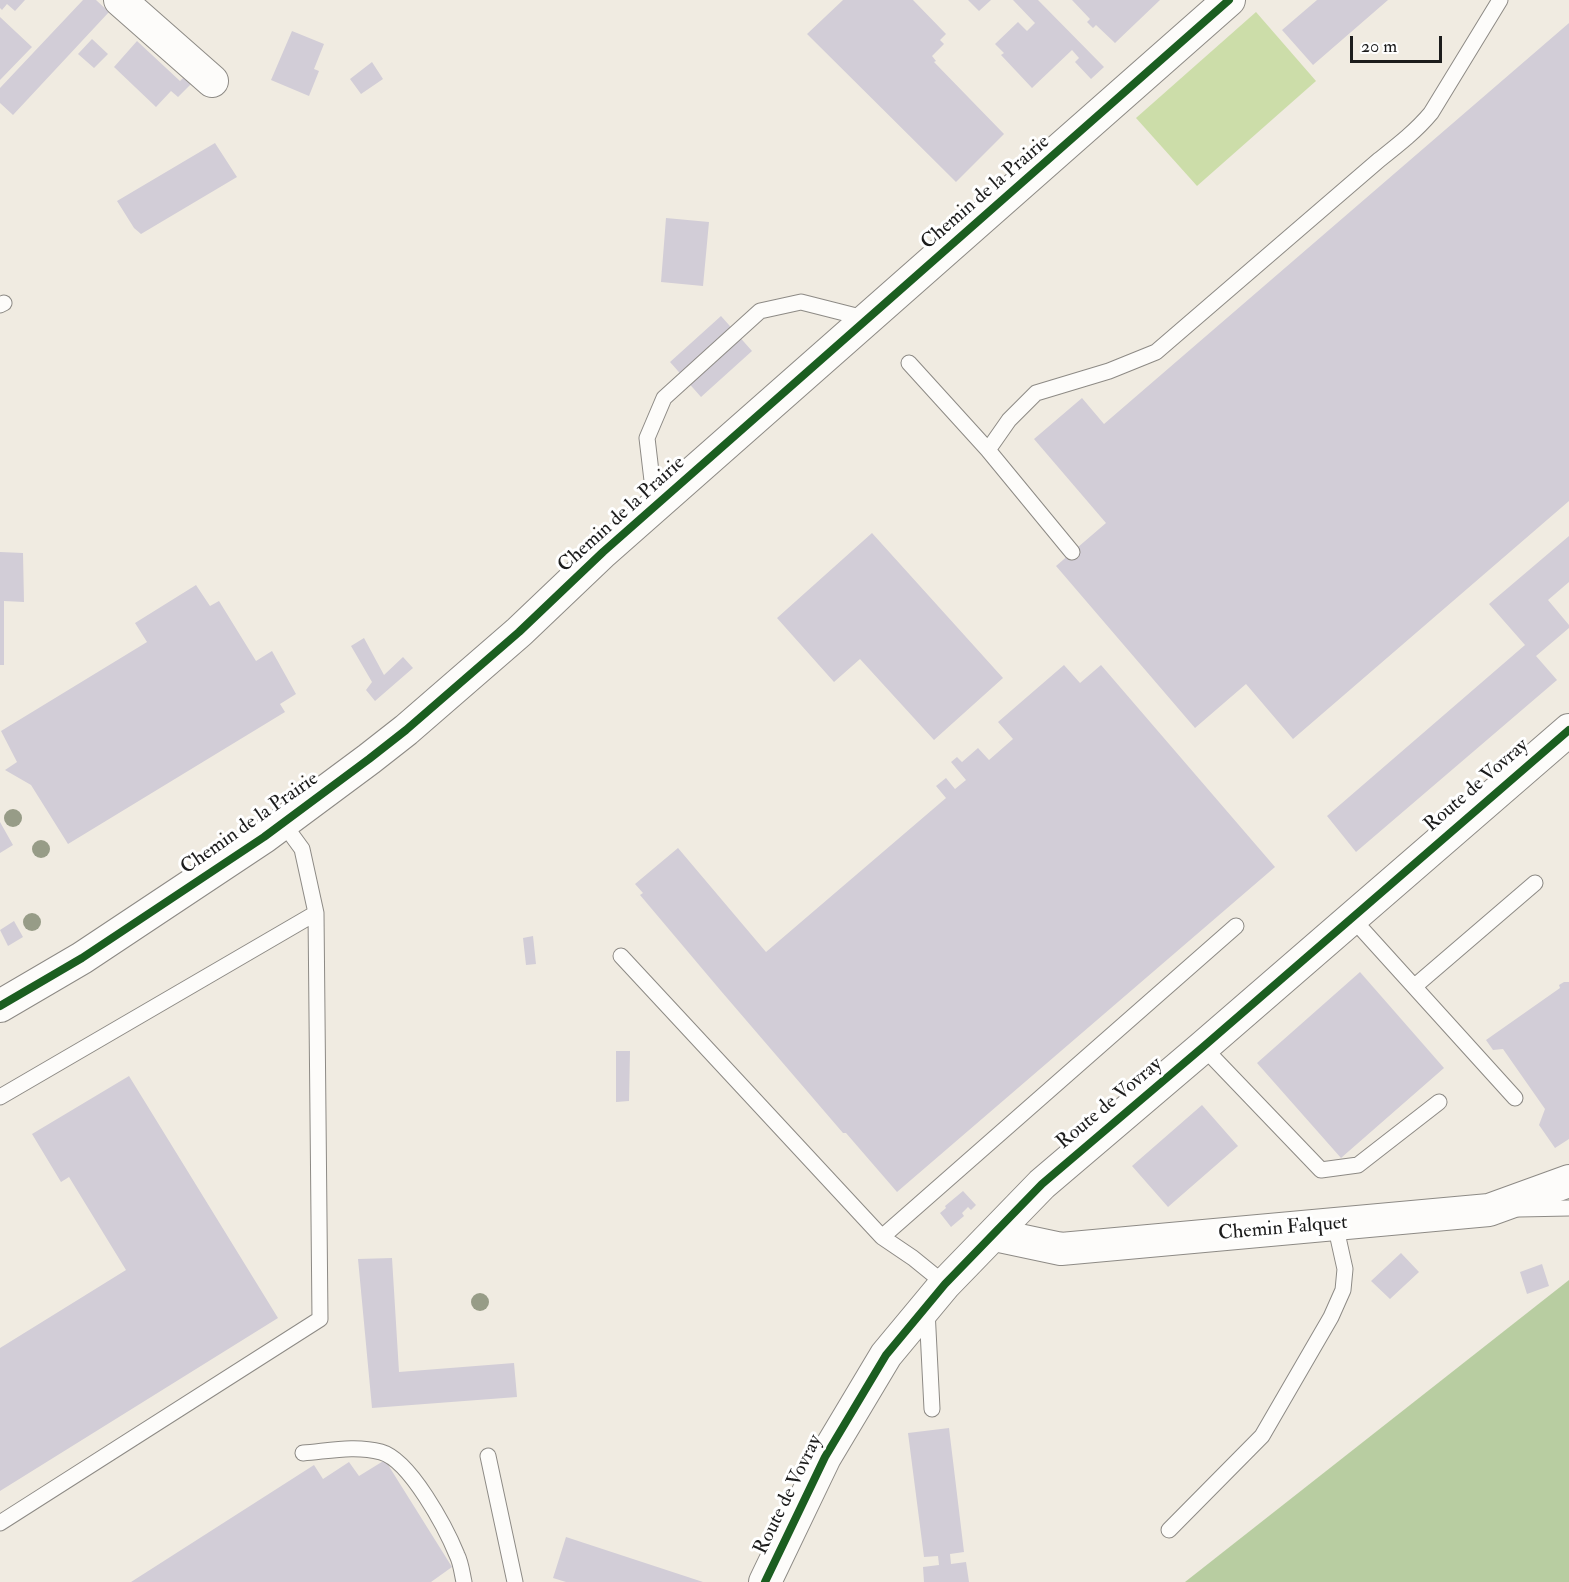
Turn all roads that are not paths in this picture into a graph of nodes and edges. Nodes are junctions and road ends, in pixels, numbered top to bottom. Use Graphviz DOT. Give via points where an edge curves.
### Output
graph roads {
  1 [pos="120,0"];
  2 [pos="1229,0"];
  3 [pos="1500,0"];
  4 [pos="212,81"];
  5 [pos="868,319"];
  6 [pos="909,363"];
  7 [pos="988,450"];
  8 [pos="655,506"];
  9 [pos="1072,552"];
  10 [pos="1569,730"];
  11 [pos="282,823"];
  12 [pos="1535,884"];
  13 [pos="316,913"];
  14 [pos="1351,918"];
  15 [pos="1236,926"];
  16 [pos="621,956"];
  17 [pos="1415,986"];
  18 [pos="0,1006"];
  19 [pos="1203,1047"];
  20 [pos="0,1097"];
  21 [pos="1515,1098"];
  22 [pos="1439,1102"];
  23 [pos="1569,1181"];
  24 [pos="1569,1208"];
  25 [pos="1489,1210"];
  26 [pos="1335,1224"];
  27 [pos="994,1234"];
  28 [pos="882,1237"];
  29 [pos="936,1295"];
  30 [pos="932,1409"];
  31 [pos="303,1453"];
  32 [pos="488,1456"];
  33 [pos="0,1523"];
  34 [pos="1169,1530"];
  35 [pos="464,1582"];
  36 [pos="515,1582"];
  37 [pos="765,1582"];
  1 -- 4 [label="street"];
  2 -- 5 [label="street, Chemin de la Prairie"];
  3 -- 7 [label="lane" via="1431,113 1402,143 1156,352 1036,393"];
  5 -- 8 [label="street, Chemin de la Prairie"];
  5 -- 8 [label="lane" via="801,302 760,311 664,398 647,438"];
  6 -- 7 [label="lane"];
  7 -- 9 [label="lane"];
  8 -- 11 [label="street, Chemin de la Prairie" via="406,730"];
  10 -- 14 [label="street, Route de Vovray"];
  11 -- 13 [label="lane" via="302,849"];
  11 -- 18 [label="street, Chemin de la Prairie" via="82,958"];
  12 -- 17 [label="lane"];
  13 -- 20 [label="lane"];
  13 -- 33 [label="lane" via="320,1319"];
  14 -- 17 [label="lane"];
  14 -- 19 [label="street, Route de Vovray"];
  15 -- 28 [label="lane"];
  16 -- 28 [label="lane"];
  17 -- 21 [label="lane"];
  19 -- 22 [label="lane" via="1321,1170 1358,1165"];
  19 -- 27 [label="street, Route de Vovray" via="1042,1184"];
  23 -- 25 [label="street, Chemin Falquet"];
  24 -- 25 [label="lane"];
  25 -- 26 [label="street, Chemin Falquet"];
  26 -- 27 [label="street, Chemin Falquet" via="1061,1249"];
  26 -- 34 [label="lane" via="1345,1269 1343,1290 1331,1317 1262,1436"];
  27 -- 29 [label="street, Route de Vovray"];
  28 -- 29 [label="lane" via="913,1258"];
  29 -- 30 [label="lane"];
  29 -- 37 [label="street, Route de Vovray" via="886,1355 825,1457"];
  31 -- 35 [label="lane" via="358,1448 384,1452 399,1463 426,1495 441,1522 458,1557"];
  32 -- 36 [label="lane"];
}
